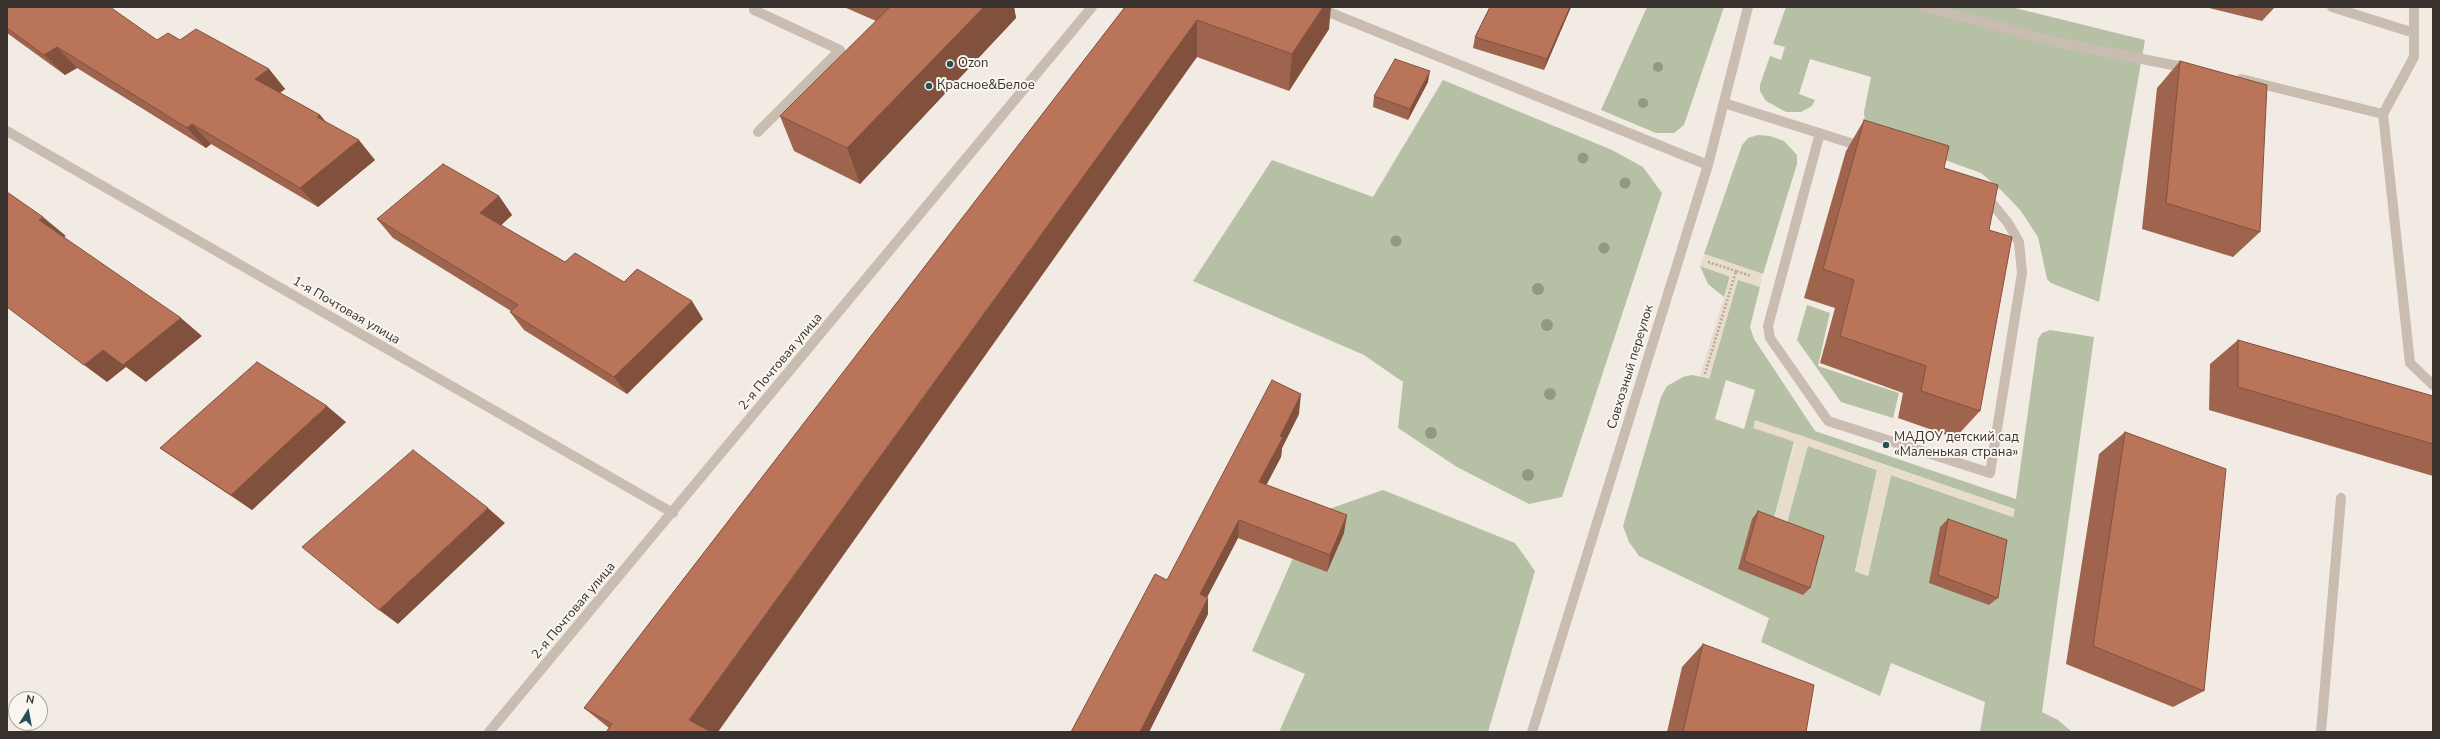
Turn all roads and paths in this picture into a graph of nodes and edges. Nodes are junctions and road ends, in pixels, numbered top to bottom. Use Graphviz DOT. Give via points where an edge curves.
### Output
graph roads {
  1 [pos="757,7"];
  2 [pos="1092,7"];
  3 [pos="1316,7"];
  4 [pos="1748,7"];
  5 [pos="1925,7"];
  6 [pos="2332,7"];
  7 [pos="2414,7"];
  8 [pos="2414,33"];
  9 [pos="2194,69"];
  10 [pos="2232,77"];
  11 [pos="1724,103"];
  12 [pos="2383,114"];
  13 [pos="7,131"];
  14 [pos="758,132"];
  15 [pos="1820,133"];
  16 [pos="1873,150"];
  17 [pos="1708,164"];
  18 [pos="1976,187"];
  19 [pos="1779,286"];
  20 [pos="1705,374"];
  21 [pos="2433,385"];
  22 [pos="2341,498"];
  23 [pos="673,512"];
  24 [pos="489,732"];
  25 [pos="1532,732"];
  26 [pos="2321,732"];
  1 -- 14 [label="street" via="754,10 840,50"];
  2 -- 23 [label="street, 2-я Почтовая улица"];
  3 -- 17 [label="street"];
  4 -- 11 [label="street, Совхозный переулок"];
  5 -- 9 [label="street" via="2062,42"];
  6 -- 8 [label="street"];
  7 -- 8 [label="street"];
  8 -- 12 [label="street" via="2414,57"];
  10 -- 12 [label="street"];
  11 -- 15 [label="street"];
  11 -- 17 [label="street, Совхозный переулок"];
  12 -- 21 [label="street" via="2410,363"];
  13 -- 23 [label="street, 1-я Почтовая улица"];
  15 -- 16 [label="street"];
  15 -- 19 [label="street"];
  17 -- 25 [label="street, Совхозный переулок"];
  18 -- 19 [label="street" via="2008,223 2019,242 2022,273 1990,473 1828,421 1770,338 1768,326"];
  19 -- 20 [label="path" via="1736,271"];
  22 -- 26 [label="street"];
  23 -- 24 [label="street, 2-я Почтовая улица"];
}
